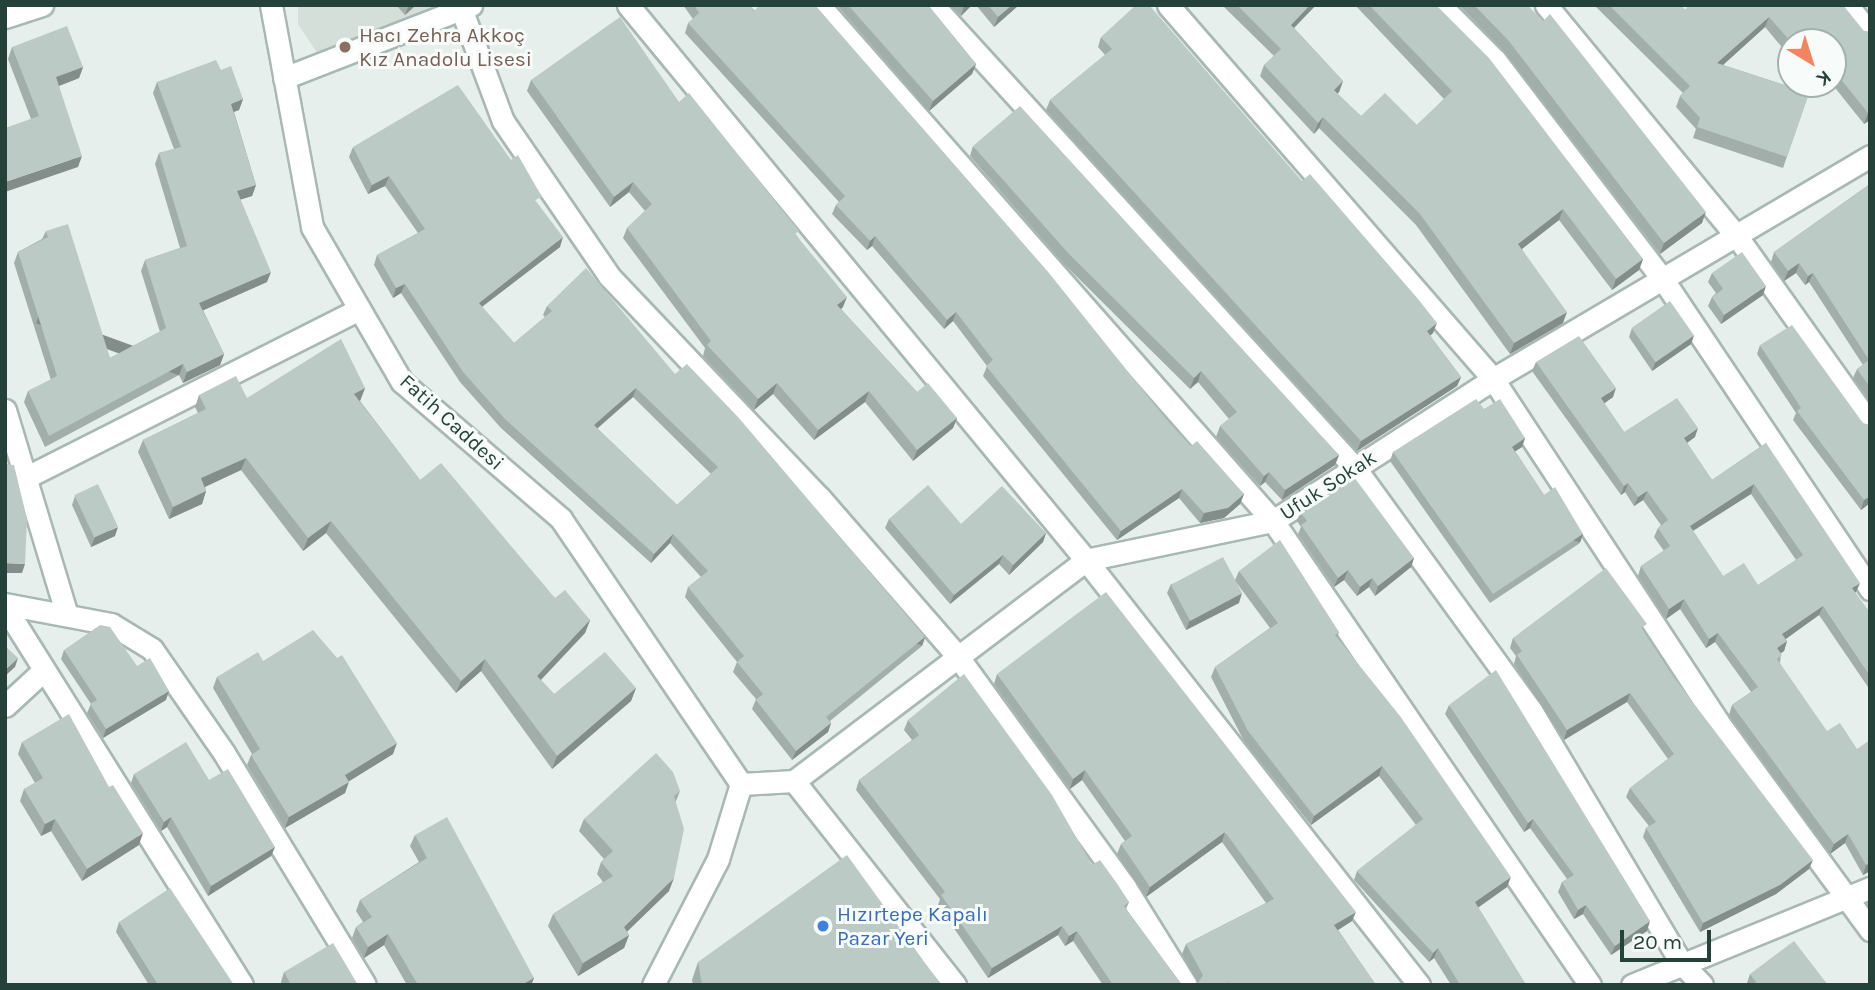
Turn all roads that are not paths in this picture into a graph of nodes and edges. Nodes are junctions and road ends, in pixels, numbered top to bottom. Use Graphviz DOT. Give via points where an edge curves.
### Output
graph roads {
  1 [pos="42,5"];
  2 [pos="271,5"];
  3 [pos="628,5"];
  4 [pos="818,5"];
  5 [pos="933,5"];
  6 [pos="1168,5"];
  7 [pos="1440,5"];
  8 [pos="1546,5"];
  9 [pos="1847,5"];
  10 [pos="467,8"];
  11 [pos="5,17"];
  12 [pos="1870,33"];
  13 [pos="284,78"];
  14 [pos="1870,156"];
  15 [pos="1738,238"];
  16 [pos="1664,281"];
  17 [pos="359,309"];
  18 [pos="1493,379"];
  19 [pos="5,410"];
  20 [pos="1870,424"];
  21 [pos="1355,468"];
  22 [pos="29,475"];
  23 [pos="1273,521"];
  24 [pos="1086,560"];
  25 [pos="1870,589"];
  26 [pos="5,605"];
  27 [pos="67,615"];
  28 [pos="958,657"];
  29 [pos="44,670"];
  30 [pos="5,706"];
  31 [pos="794,781"];
  32 [pos="741,785"];
  33 [pos="1870,888"];
  34 [pos="1846,901"];
  35 [pos="1870,930"];
  36 [pos="1682,964"];
  37 [pos="242,985"];
  38 [pos="365,985"];
  39 [pos="653,985"];
  40 [pos="955,985"];
  41 [pos="1186,985"];
  42 [pos="1419,985"];
  43 [pos="1590,985"];
  44 [pos="1632,985"];
  45 [pos="1702,985"];
  1 -- 11 [label="street"];
  2 -- 13 [label="street, Fatih Caddesi"];
  3 -- 24 [label="street"];
  4 -- 23 [label="street"];
  5 -- 21 [label="street"];
  6 -- 18 [label="street"];
  7 -- 16 [label="street" via="1495,61"];
  8 -- 15 [label="street"];
  9 -- 12 [label="street"];
  10 -- 13 [label="street"];
  10 -- 28 [label="street" via="503,121 609,276"];
  13 -- 17 [label="street, Fatih Caddesi" via="313,227"];
  14 -- 15 [label="street, Ufuk Sokak"];
  15 -- 16 [label="street, Ufuk Sokak"];
  15 -- 20 [label="street"];
  16 -- 18 [label="street, Ufuk Sokak"];
  16 -- 25 [label="street"];
  17 -- 22 [label="street"];
  17 -- 32 [label="street, Fatih Caddesi" via="402,382 561,519"];
  18 -- 21 [label="street, Ufuk Sokak"];
  18 -- 34 [label="street" via="1718,722"];
  19 -- 22 [label="street"];
  21 -- 23 [label="street, Ufuk Sokak"];
  21 -- 36 [label="street" via="1531,710"];
  22 -- 27 [label="street"];
  23 -- 24 [label="street, Ufuk Sokak"];
  23 -- 43 [label="street"];
  24 -- 28 [label="street, Ufuk Sokak"];
  24 -- 42 [label="street"];
  26 -- 27 [label="street"];
  26 -- 29 [label="street"];
  27 -- 38 [label="street" via="111,624 152,649 224,753"];
  28 -- 31 [label="street, Ufuk Sokak"];
  28 -- 41 [label="street" via="1125,887"];
  29 -- 30 [label="street"];
  29 -- 37 [label="street"];
  31 -- 32 [label="street"];
  31 -- 40 [label="street"];
  32 -- 39 [label="street" via="718,859"];
  33 -- 34 [label="street"];
  34 -- 35 [label="street"];
  34 -- 36 [label="street"];
  36 -- 44 [label="street"];
  36 -- 45 [label="street"];
}
